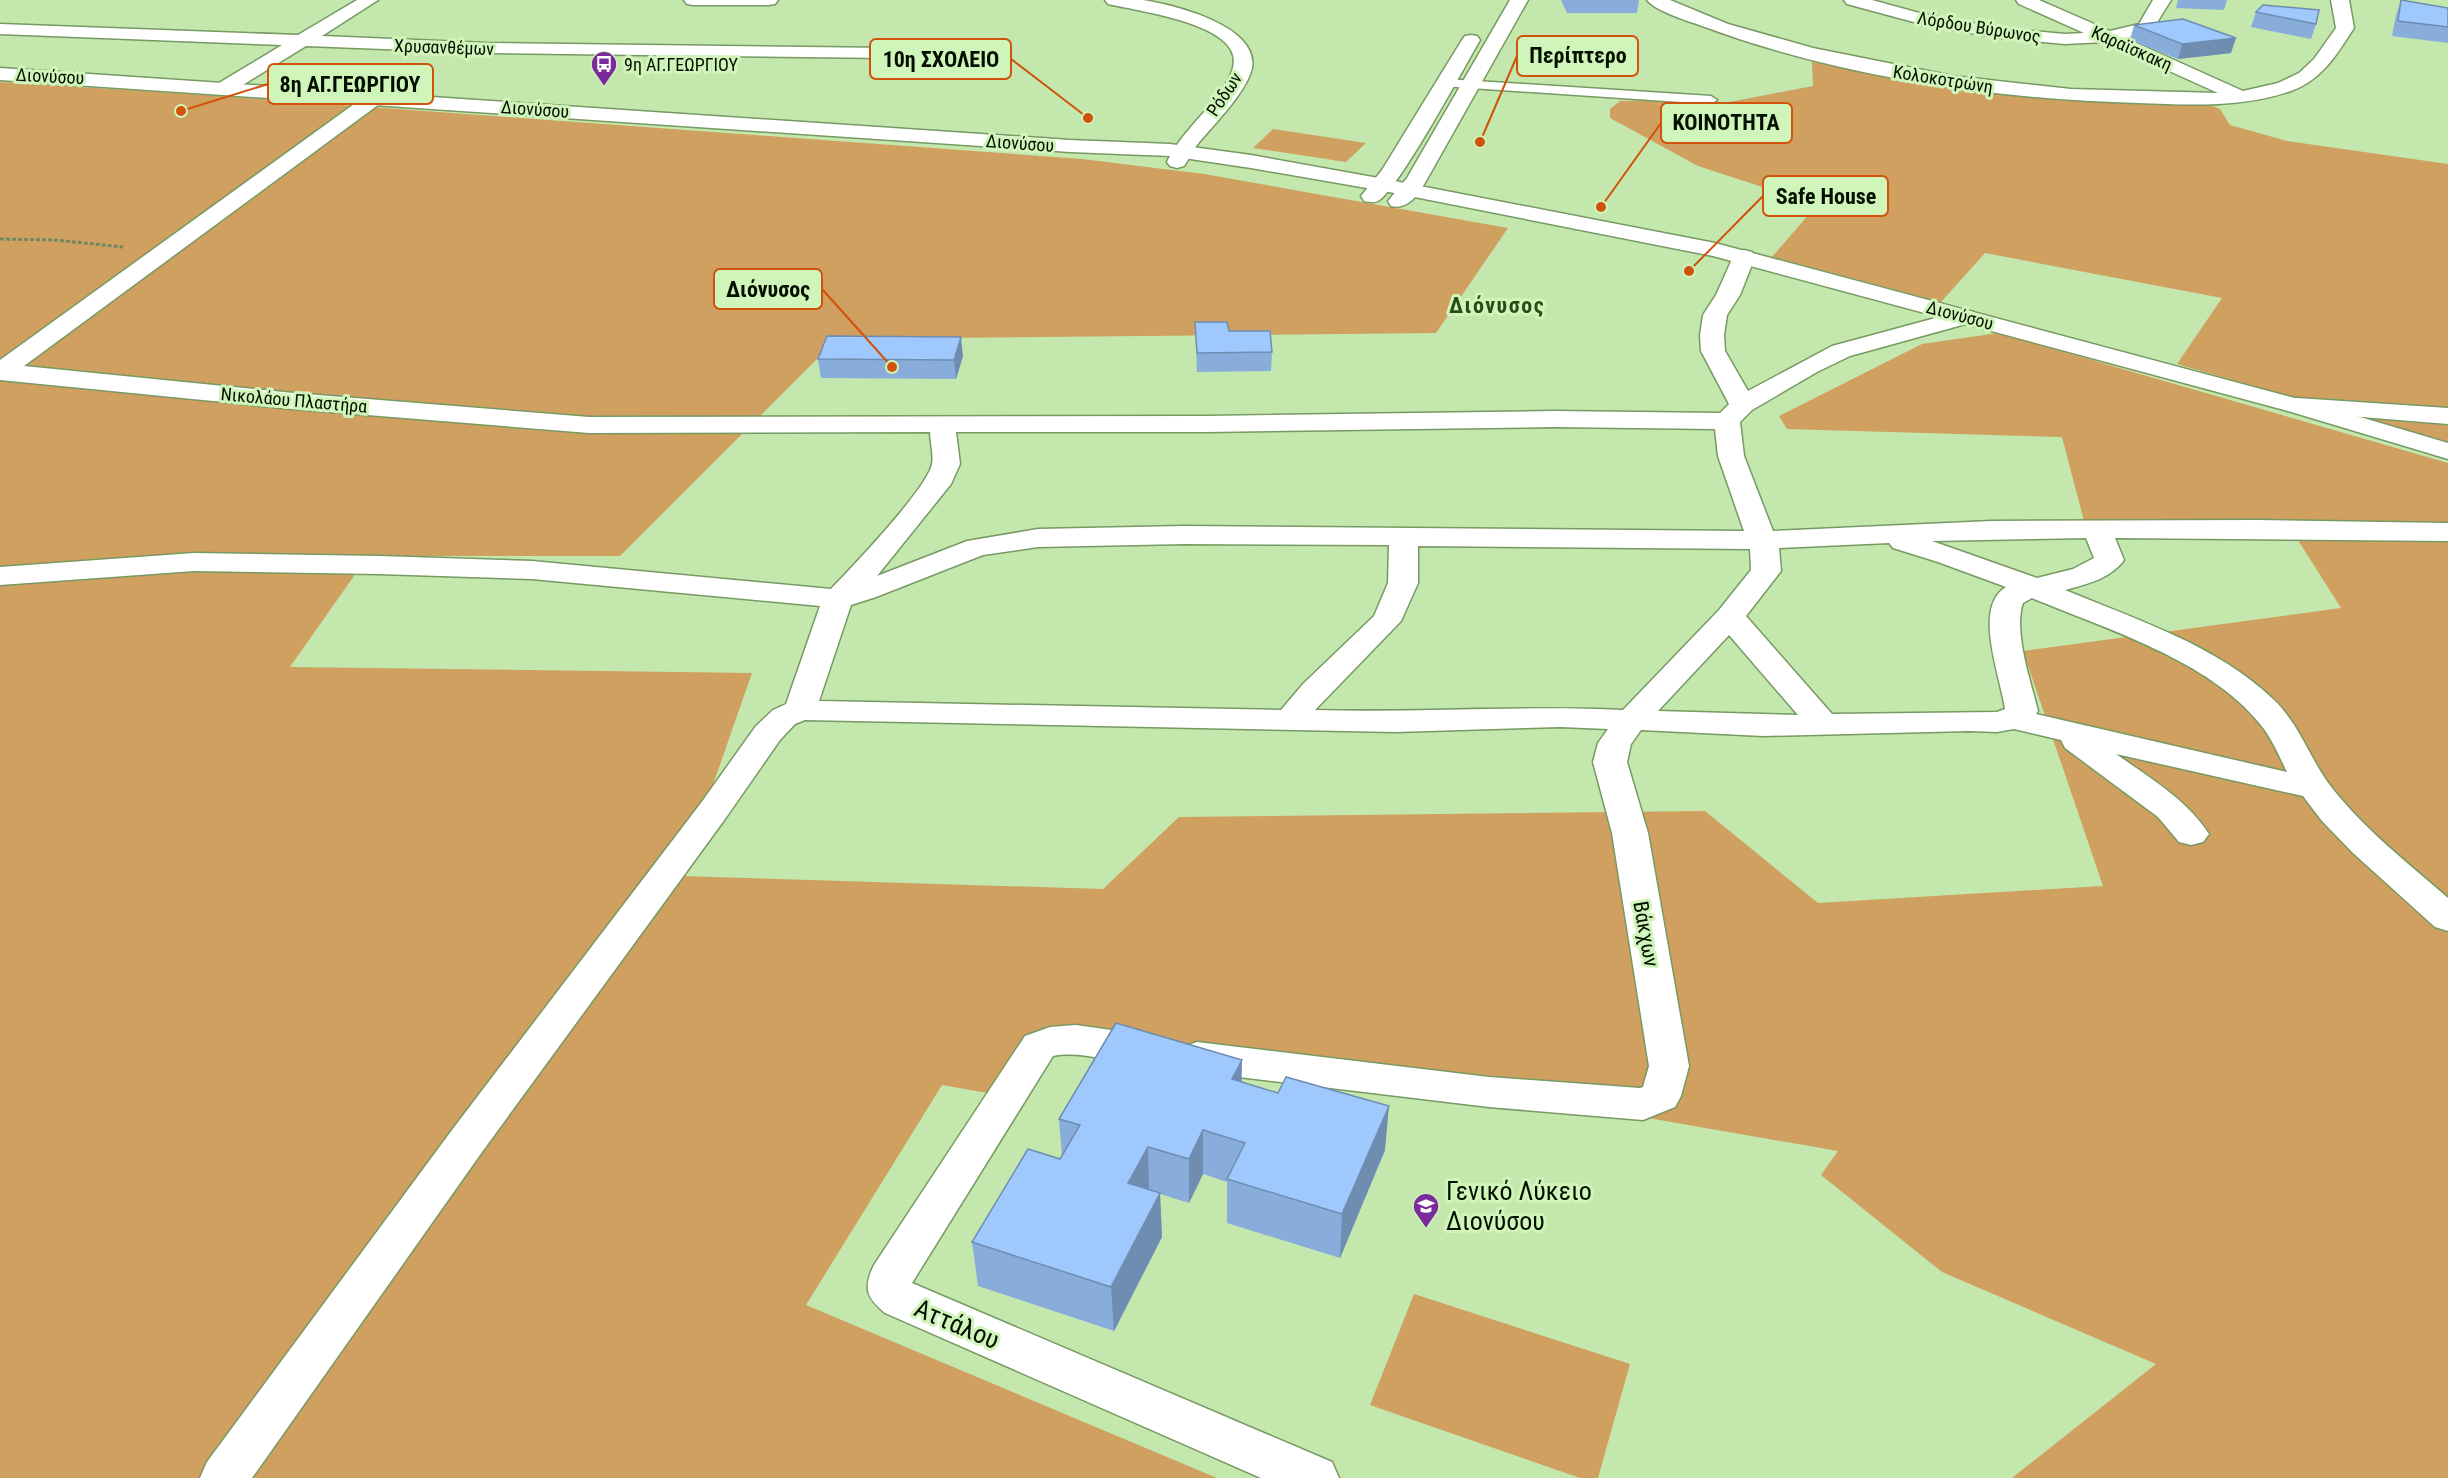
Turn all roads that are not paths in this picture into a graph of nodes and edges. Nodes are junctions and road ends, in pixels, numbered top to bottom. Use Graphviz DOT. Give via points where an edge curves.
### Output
graph roads {
  1 [pos="369,0"];
  2 [pos="693,0"];
  3 [pos="769,0"];
  4 [pos="1114,0"];
  5 [pos="1519,0"];
  6 [pos="1656,0"];
  7 [pos="1853,0"];
  8 [pos="2025,0"];
  9 [pos="2162,0"];
  10 [pos="2340,0"];
  11 [pos="1479,28"];
  12 [pos="0,29"];
  13 [pos="2108,37"];
  14 [pos="301,41"];
  15 [pos="888,54"];
  16 [pos="0,74"];
  17 [pos="1445,83"];
  18 [pos="1471,86"];
  19 [pos="226,87"];
  20 [pos="2240,96"];
  21 [pos="375,98"];
  22 [pos="1710,100"];
  23 [pos="1179,156"];
  24 [pos="1378,190"];
  25 [pos="1405,195"];
  26 [pos="1744,256"];
  27 [pos="1965,317"];
  28 [pos="1,371"];
  29 [pos="2297,406"];
  30 [pos="1735,413"];
  31 [pos="2448,416"];
  32 [pos="942,425"];
  33 [pos="2448,451"];
  34 [pos="2098,531"];
  35 [pos="2448,532"];
  36 [pos="1875,535"];
  37 [pos="1404,537"];
  38 [pos="1760,540"];
  39 [pos="0,576"];
  40 [pos="2036,589"];
  41 [pos="838,599"];
  42 [pos="1730,616"];
  43 [pos="800,710"];
  44 [pos="1290,720"];
  45 [pos="2015,720"];
  46 [pos="1631,721"];
  47 [pos="1823,725"];
  48 [pos="2069,734"];
  49 [pos="2314,788"];
  50 [pos="2191,834"];
  51 [pos="2448,918"];
  52 [pos="1064,1039"];
  53 [pos="224,1478"];
  54 [pos="1315,1478"];
  1 -- 14 [label="street"];
  2 -- 3 [label="street"];
  4 -- 23 [label="street, Ρόδων" via="1170,11 1220,29 1241,51 1243,66 1231,90"];
  5 -- 18 [label="street"];
  6 -- 20 [label="street, Κολοκοτρώνη" via="1689,16 1776,45 1886,70 2006,89 2114,97"];
  7 -- 13 [label="street, Λόρδου Βύρωνος" via="1921,19 1999,33 2065,39"];
  8 -- 13 [label="street, Καραϊσκακη"];
  9 -- 13 [label="street, Λόρδου Βύρωνος" via="2145,28"];
  10 -- 20 [label="street, Κολοκοτρώνη" via="2344,28 2315,72 2285,87"];
  11 -- 17 [label="street"];
  12 -- 14 [label="street, Χρυσανθέμων"];
  13 -- 20 [label="street, Καραϊσκακη"];
  14 -- 15 [label="street, Χρυσανθέμων"];
  14 -- 19 [label="street"];
  16 -- 19 [label="street, Διονύσου"];
  17 -- 18 [label="lane"];
  17 -- 24 [label="street"];
  18 -- 22 [label="lane"];
  18 -- 25 [label="street"];
  19 -- 21 [label="street, Διονύσου"];
  21 -- 23 [label="street, Διονύσου"];
  21 -- 28 [label="street"];
  23 -- 24 [label="street, Διονύσου"];
  24 -- 25 [label="street, Διονύσου"];
  25 -- 26 [label="street, Διονύσου" via="1532,224 1621,234"];
  26 -- 27 [label="street, Διονύσου"];
  26 -- 30 [label="street, Βάκχων" via="1715,315 1712,335 1713,351"];
  27 -- 29 [label="street, Διονύσου"];
  27 -- 30 [label="street" via="1841,351"];
  28 -- 32 [label="street, Νικολάου Πλαστήρα" via="293,401 589,425"];
  29 -- 31 [label="street, Διονύσου"];
  29 -- 33 [label="street, Διονύσου"];
  30 -- 32 [label="street, Νικολάου Πλαστήρα" via="1576,419"];
  30 -- 38 [label="street, Βάκχων" via="1731,456"];
  32 -- 41 [label="street" via="946,464 937,484"];
  34 -- 35 [label="street"];
  34 -- 36 [label="street"];
  34 -- 40 [label="street" via="2109,560 2088,575"];
  36 -- 38 [label="street"];
  36 -- 40 [label="street" via="1960,559"];
  37 -- 38 [label="street"];
  37 -- 41 [label="street" via="1184,535 1029,539 976,547"];
  37 -- 44 [label="street" via="1403,583 1386,621"];
  38 -- 42 [label="street, Βάκχων" via="1766,552 1766,571"];
  39 -- 41 [label="street" via="194,562 290,562 532,570"];
  40 -- 45 [label="street" via="2008,599 2004,612 2022,711"];
  40 -- 49 [label="street" via="2167,644 2241,689 2265,709 2285,735"];
  41 -- 43 [label="street"];
  42 -- 46 [label="street, Βάκχων"];
  42 -- 47 [label="street"];
  43 -- 44 [label="street"];
  43 -- 53 [label="street" via="784,717 768,733"];
  44 -- 46 [label="street" via="1395,722 1560,717"];
  45 -- 47 [label="street"];
  45 -- 48 [label="street"];
  46 -- 47 [label="street"];
  46 -- 52 [label="street, Βάκχων" via="1616,743 1610,762 1630,833 1669,1066 1661,1096 1643,1104 1489,1092"];
  48 -- 49 [label="street"];
  48 -- 50 [label="street" via="2170,809"];
  49 -- 51 [label="street" via="2366,844"];
  52 -- 54 [label="street, Αττάλου" via="1047,1041 1034,1052 890,1278 890,1290 901,1300"];
}
